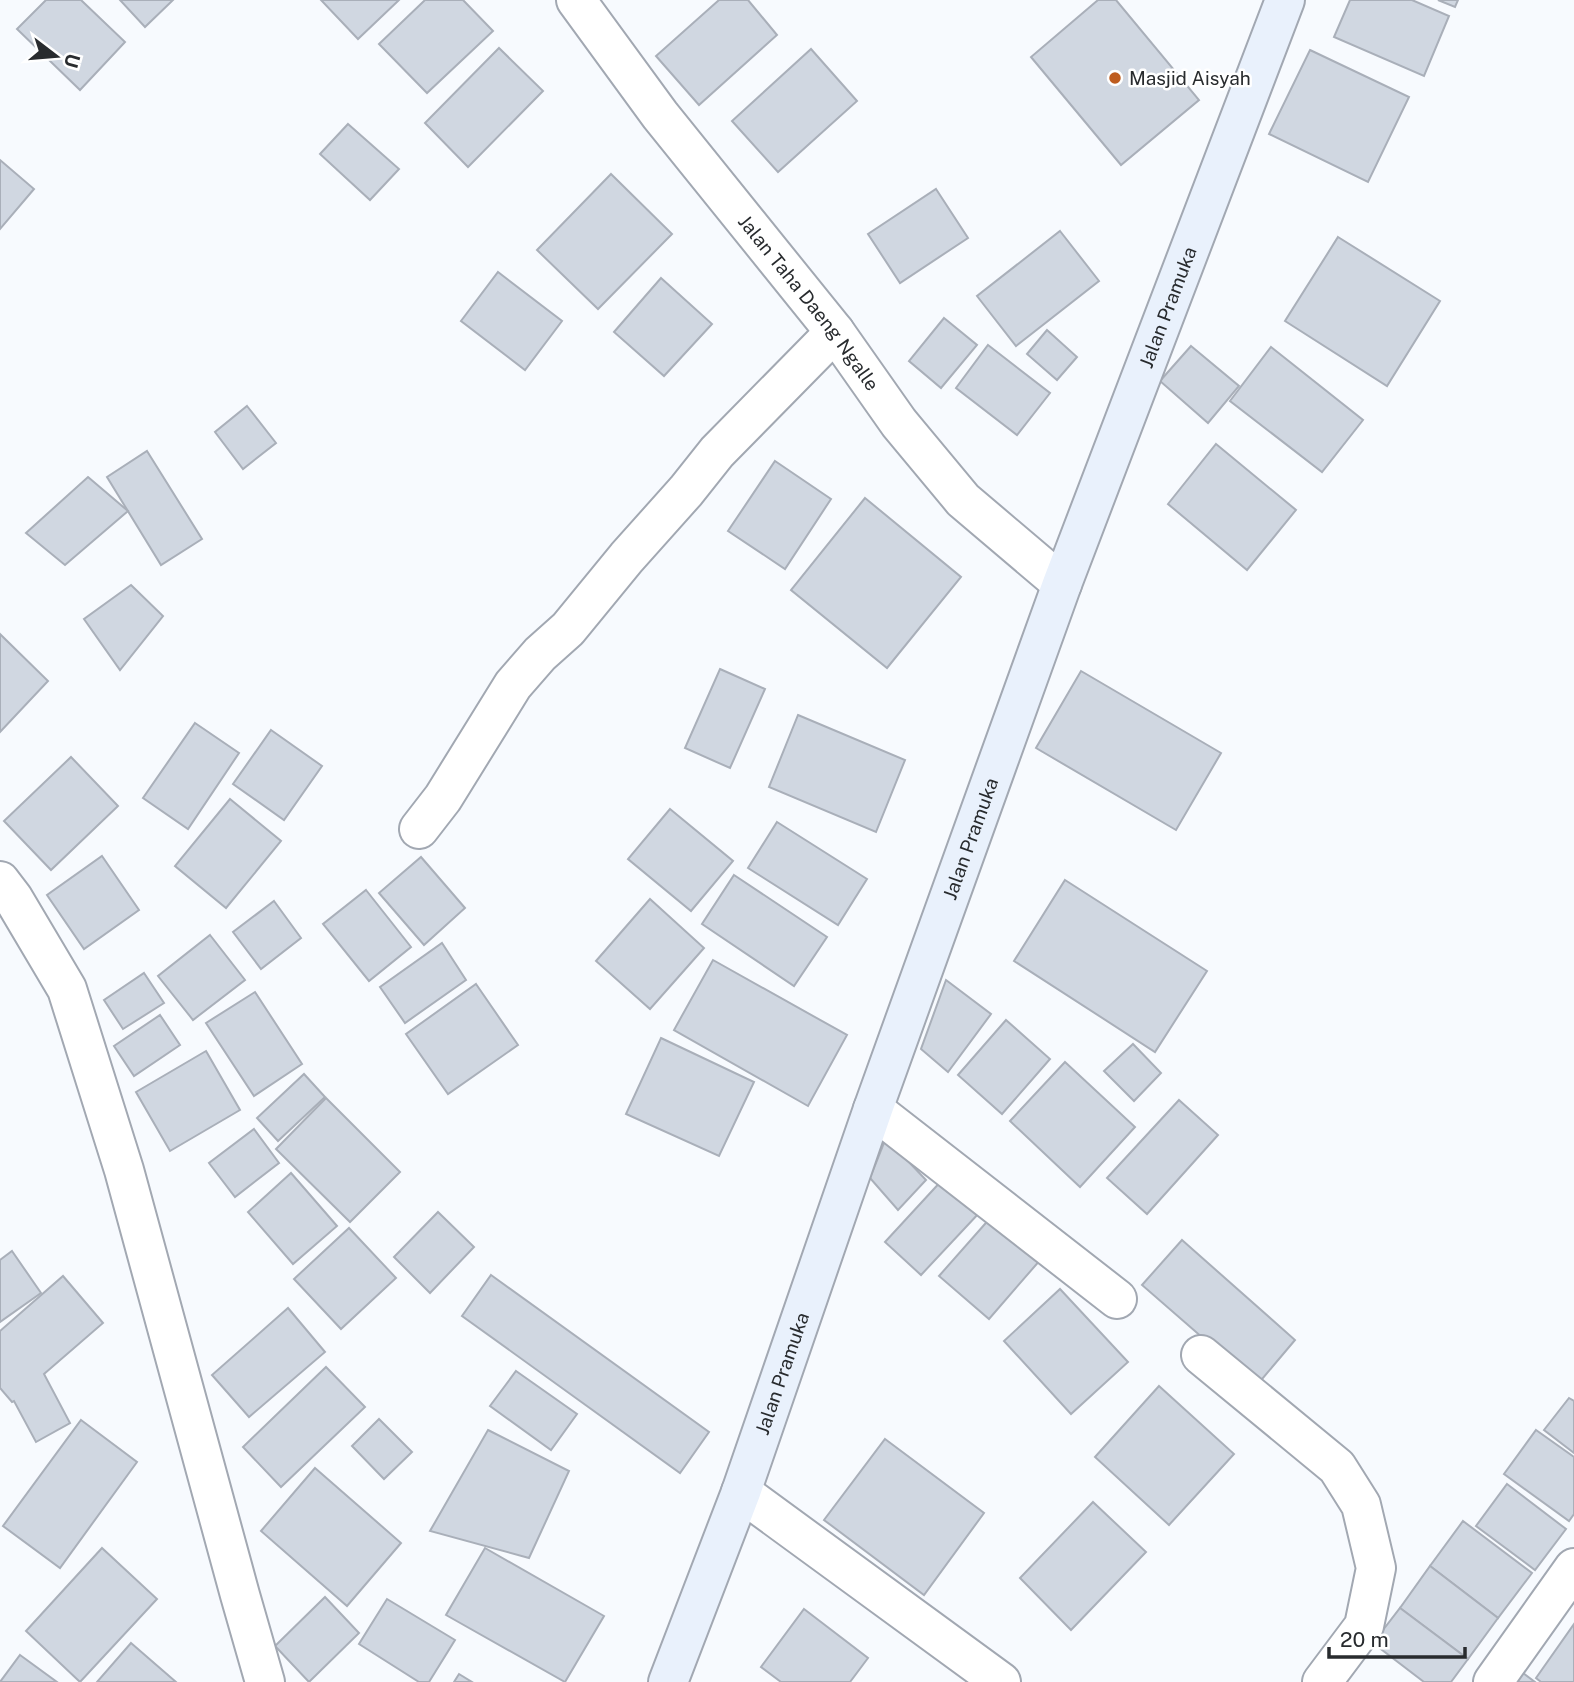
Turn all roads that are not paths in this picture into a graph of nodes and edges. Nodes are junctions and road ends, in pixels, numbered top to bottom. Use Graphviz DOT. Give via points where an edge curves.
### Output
graph roads {
  1 [pos="576,0"];
  2 [pos="1284,0"];
  3 [pos="835,332"];
  4 [pos="1062,584"];
  5 [pos="419,829"];
  6 [pos="0,881"];
  7 [pos="873,1109"];
  8 [pos="1117,1299"];
  9 [pos="1201,1355"];
  10 [pos="741,1492"];
  11 [pos="1570,1583"];
  12 [pos="265,1682"];
  13 [pos="668,1682"];
  14 [pos="1002,1682"];
  15 [pos="1322,1682"];
  16 [pos="1493,1682"];
  1 -- 3 [label="street, Jalan Taha Daeng Ngalle" via="660,115"];
  2 -- 4 [label="street, Jalan Pramuka"];
  3 -- 4 [label="street, Jalan Taha Daeng Ngalle" via="963,500"];
  3 -- 5 [label="street" via="717,452 568,629 513,685"];
  4 -- 7 [label="street, Jalan Pramuka"];
  6 -- 12 [label="street" via="67,989 124,1170"];
  7 -- 8 [label="street"];
  7 -- 10 [label="street, Jalan Pramuka"];
  9 -- 15 [label="street" via="1337,1467 1362,1506 1377,1568 1364,1626"];
  10 -- 13 [label="street, Jalan Pramuka"];
  10 -- 14 [label="street"];
  11 -- 16 [label="street"];
}
